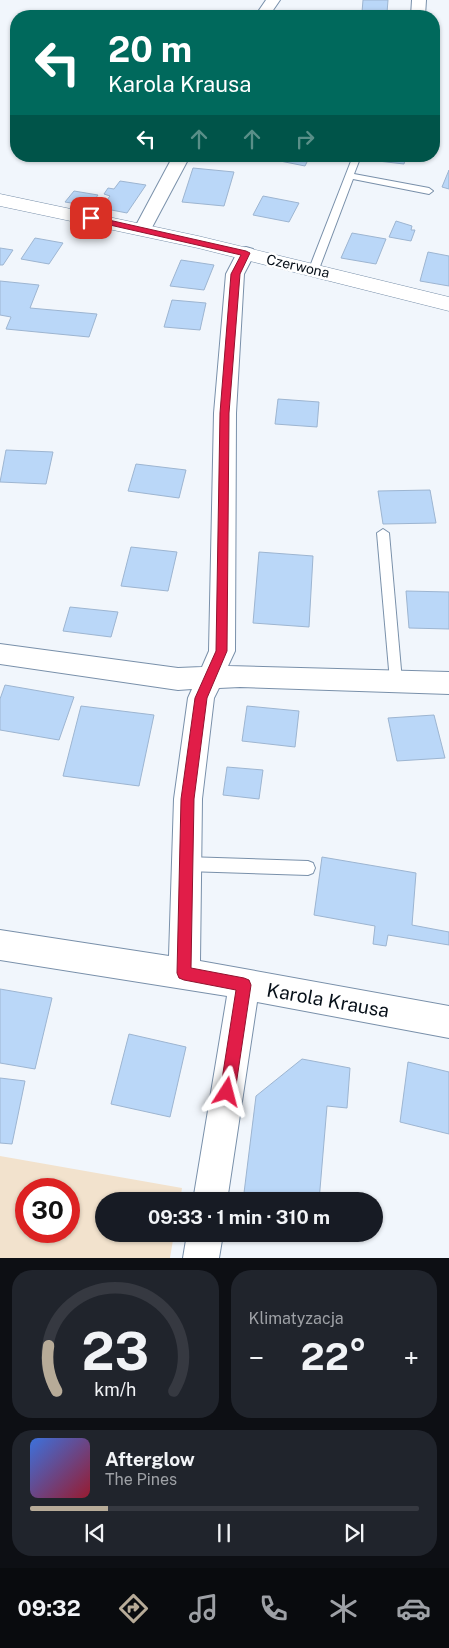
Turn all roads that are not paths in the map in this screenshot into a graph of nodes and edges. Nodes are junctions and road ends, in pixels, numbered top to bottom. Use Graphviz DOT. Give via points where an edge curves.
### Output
graph roads {
  1 [pos="179,162"];
  2 [pos="355,162"];
  3 [pos="350,176"];
  4 [pos="429,191"];
  5 [pos="0,200"];
  6 [pos="143,229"];
  7 [pos="246,253"];
  8 [pos="314,269"];
  9 [pos="449,304"];
  10 [pos="383,532"];
  11 [pos="0,654"];
  12 [pos="210,678"];
  13 [pos="396,681"];
  14 [pos="449,683"];
  15 [pos="186,864"];
  16 [pos="308,868"];
  17 [pos="0,945"];
  18 [pos="184,973"];
  19 [pos="244,985"];
  20 [pos="449,1022"];
  21 [pos="211,1192"];
  22 [pos="204,1242"];
  23 [pos="201,1258"];
  1 -- 6 [label="street"];
  2 -- 3 [label="lane"];
  3 -- 4 [label="lane"];
  3 -- 8 [label="lane"];
  5 -- 6 [label="street, Czerwona"];
  6 -- 7 [label="street, Czerwona"];
  7 -- 8 [label="street, Czerwona"];
  7 -- 12 [label="street" via="235,274 225,413 222,651"];
  8 -- 9 [label="street, Czerwona"];
  10 -- 13 [label="lane"];
  11 -- 12 [label="street" via="178,679"];
  12 -- 13 [label="street"];
  12 -- 15 [label="street" via="201,698 188,799"];
  13 -- 14 [label="street"];
  15 -- 16 [label="lane"];
  15 -- 18 [label="street"];
  17 -- 18 [label="street, Karola Krausa"];
  18 -- 19 [label="street, Karola Krausa"];
  19 -- 20 [label="street, Karola Krausa"];
  19 -- 21 [label="street"];
  22 -- 23 [label="street"];
}
